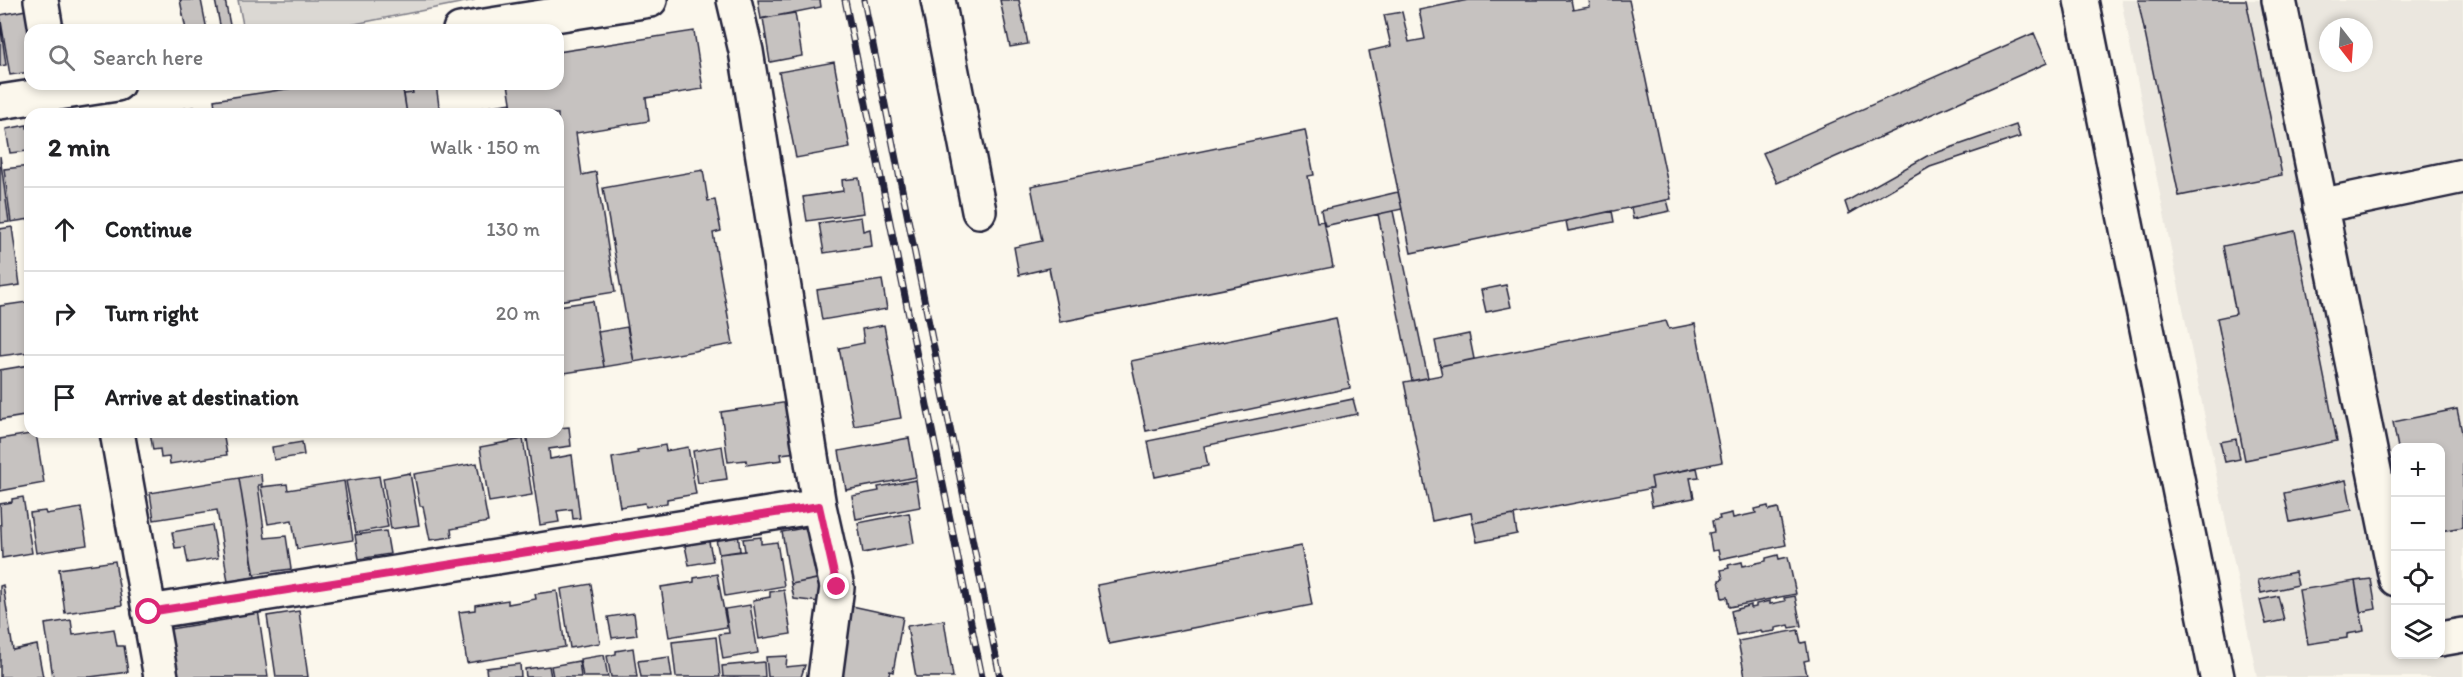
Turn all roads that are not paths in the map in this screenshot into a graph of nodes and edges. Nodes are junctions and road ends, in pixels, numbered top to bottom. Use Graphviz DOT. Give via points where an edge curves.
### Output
graph roads {
  1 [pos="41,0"];
  2 [pos="650,0"];
  3 [pos="734,0"];
  4 [pos="938,0"];
  5 [pos="2081,0"];
  6 [pos="2279,0"];
  7 [pos="45,24"];
  8 [pos="498,24"];
  9 [pos="89,90"];
  10 [pos="57,97"];
  11 [pos="0,102"];
  12 [pos="2463,176"];
  13 [pos="2320,206"];
  14 [pos="979,211"];
  15 [pos="118,438"];
  16 [pos="819,506"];
  17 [pos="2391,554"];
  18 [pos="149,612"];
  19 [pos="2463,635"];
  20 [pos="2445,638"];
  21 [pos="161,677"];
  22 [pos="825,677"];
  23 [pos="2217,677"];
  1 -- 7 [label="street"];
  2 -- 8 [label="street"];
  3 -- 16 [label="street" via="746,51"];
  4 -- 14 [label="street"];
  5 -- 23 [label="street"];
  6 -- 13 [label="street"];
  9 -- 10 [label="street"];
  10 -- 11 [label="street"];
  12 -- 13 [label="street"];
  13 -- 17 [label="street"];
  15 -- 18 [label="street"];
  16 -- 18 [label="street"];
  16 -- 22 [label="street" via="837,587"];
  18 -- 21 [label="street"];
  19 -- 20 [label="street"];
}
